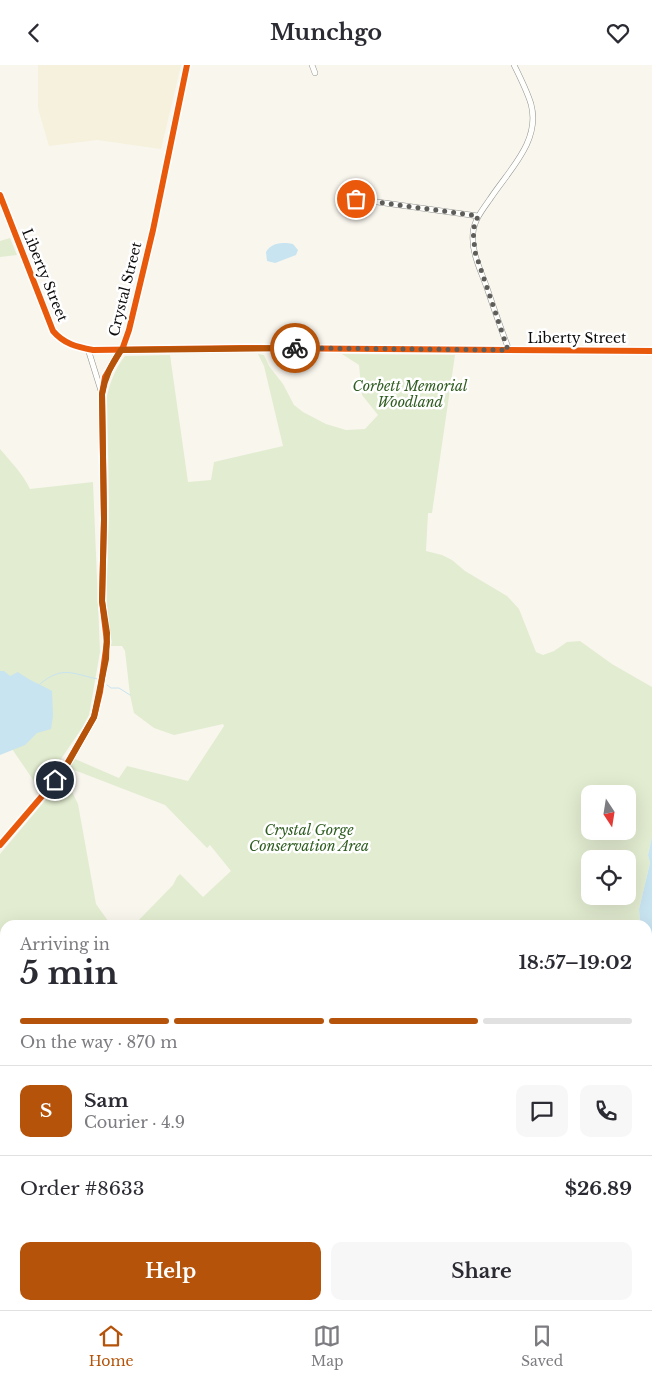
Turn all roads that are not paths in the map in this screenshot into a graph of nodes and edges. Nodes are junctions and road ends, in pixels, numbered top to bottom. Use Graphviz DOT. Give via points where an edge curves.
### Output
graph roads {
  1 [pos="186,65"];
  2 [pos="312,65"];
  3 [pos="514,65"];
  4 [pos="315,73"];
  5 [pos="0,195"];
  6 [pos="344,205"];
  7 [pos="478,216"];
  8 [pos="88,349"];
  9 [pos="121,350"];
  10 [pos="508,350"];
  11 [pos="652,351"];
  12 [pos="102,394"];
  13 [pos="0,845"];
  1 -- 9 [label="street, Crystal Street" via="148,251"];
  2 -- 4 [label="street"];
  3 -- 7 [label="street" via="530,103 532,131 511,171"];
  5 -- 8 [label="street, Liberty Street" via="53,331 66,343"];
  6 -- 7 [label="street" via="361,199"];
  7 -- 10 [label="street" via="473,230 475,252"];
  8 -- 9 [label="street, Liberty Street"];
  8 -- 12 [label="street, Crystal Street"];
  9 -- 10 [label="street, Liberty Street"];
  9 -- 12 [label="street, Crystal Street" via="105,377"];
  10 -- 11 [label="street, Liberty Street"];
  12 -- 13 [label="street, Crystal Street" via="102,601 107,642 97,708 68,763"];
}
